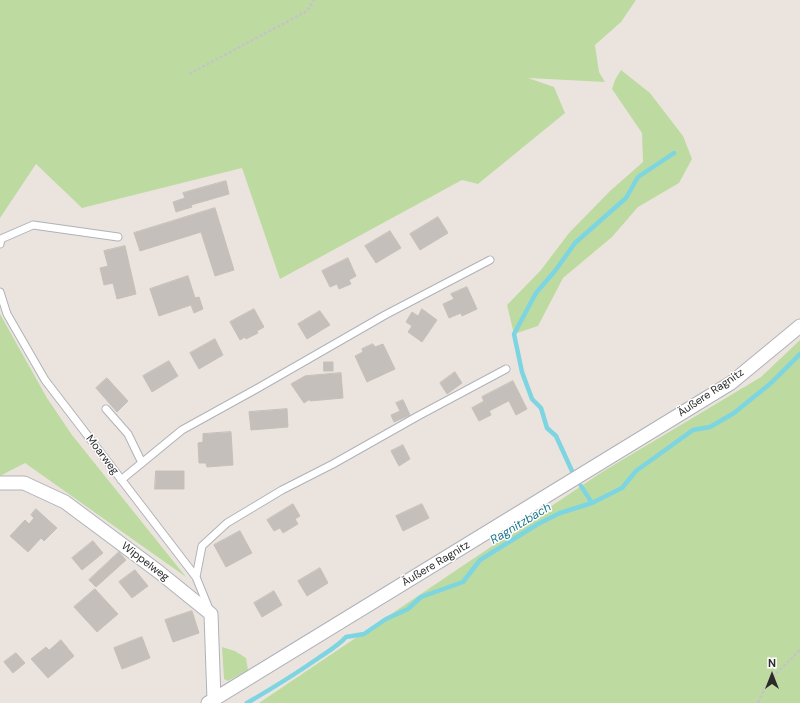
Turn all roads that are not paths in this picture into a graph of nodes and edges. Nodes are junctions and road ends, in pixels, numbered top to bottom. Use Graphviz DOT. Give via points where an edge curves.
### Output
graph roads {
  1 [pos="118,237"];
  2 [pos="0,244"];
  3 [pos="490,260"];
  4 [pos="0,292"];
  5 [pos="800,326"];
  6 [pos="506,369"];
  7 [pos="106,408"];
  8 [pos="142,463"];
  9 [pos="121,480"];
  10 [pos="0,483"];
  11 [pos="196,577"];
  12 [pos="211,614"];
  13 [pos="211,701"];
  1 -- 2 [label="lane" via="33,225 1,239"];
  3 -- 8 [label="lane" via="385,315 182,430"];
  4 -- 9 [label="lane, Moarweg" via="7,314 45,380"];
  5 -- 13 [label="street, Äußere Ragnitz" via="732,383"];
  6 -- 11 [label="lane" via="227,522 202,546"];
  7 -- 8 [label="lane" via="128,434"];
  8 -- 9 [label="lane"];
  9 -- 11 [label="lane, Moarweg"];
  10 -- 12 [label="street, Wippelweg" via="24,483 66,502"];
  11 -- 12 [label="lane, Moarweg"];
  12 -- 13 [label="street"];
}
